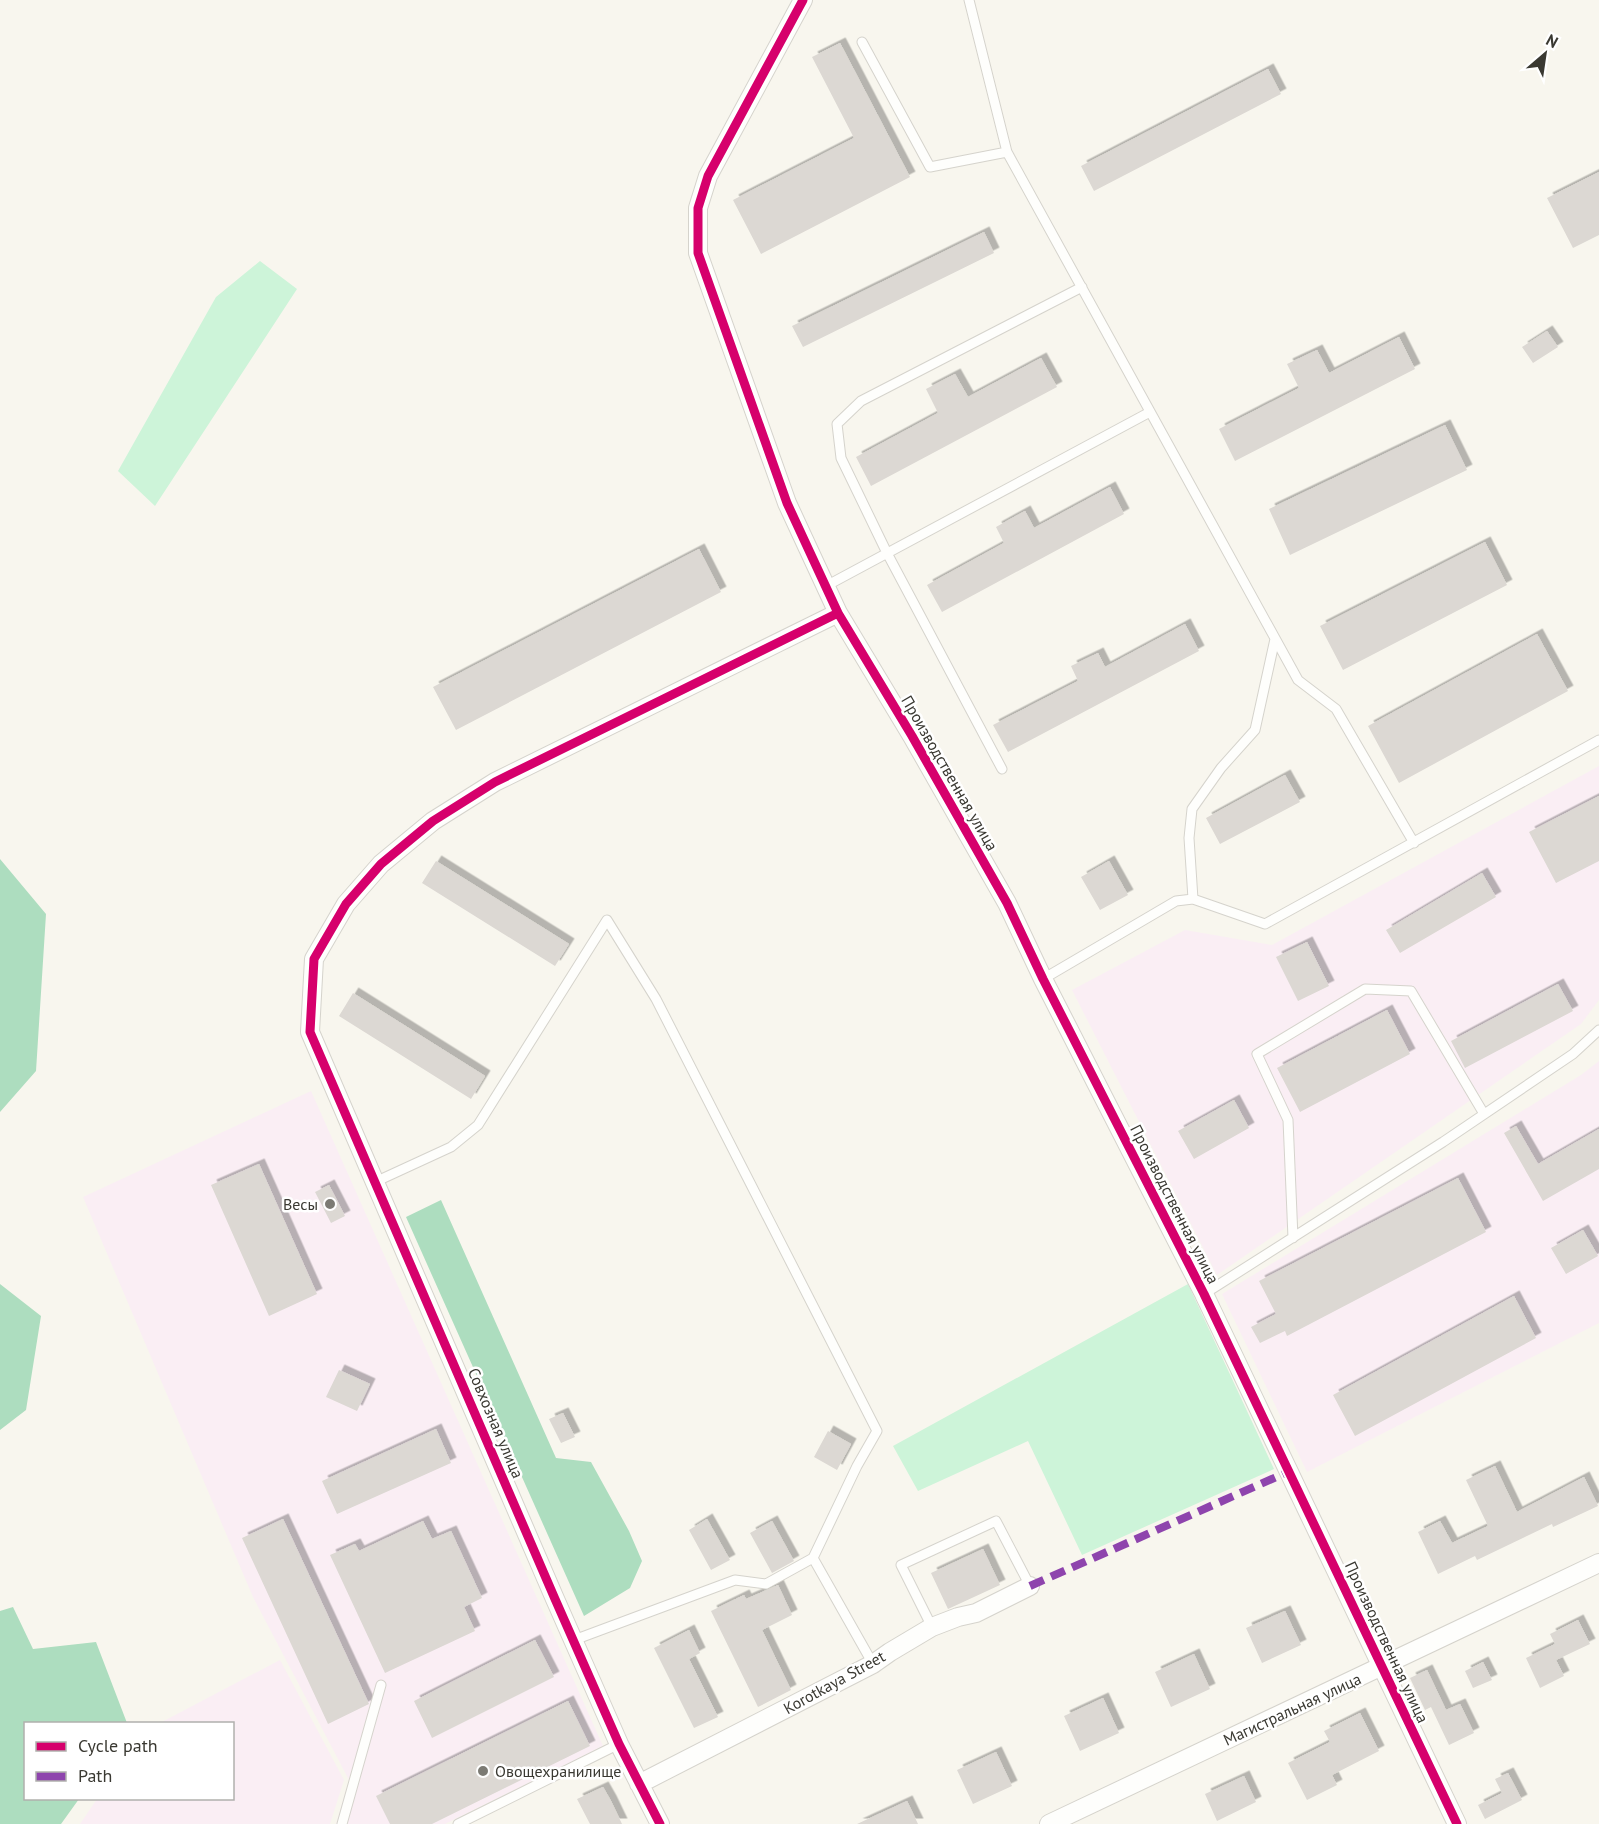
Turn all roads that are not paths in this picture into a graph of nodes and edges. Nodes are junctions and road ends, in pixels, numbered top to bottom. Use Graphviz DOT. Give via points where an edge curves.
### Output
graph roads {
  1 [pos="803,0"];
  2 [pos="969,0"];
  3 [pos="862,42"];
  4 [pos="1007,152"];
  5 [pos="1082,288"];
  6 [pos="1150,412"];
  7 [pos="887,553"];
  8 [pos="826,586"];
  9 [pos="838,613"];
  10 [pos="1275,639"];
  11 [pos="1599,740"];
  12 [pos="1002,769"];
  13 [pos="1414,843"];
  14 [pos="1193,899"];
  15 [pos="1043,979"];
  16 [pos="1599,1030"];
  17 [pos="1484,1114"];
  18 [pos="375,1182"];
  19 [pos="1293,1238"];
  20 [pos="1204,1294"];
  21 [pos="813,1558"];
  22 [pos="1599,1563"];
  23 [pos="1030,1586"];
  24 [pos="932,1627"];
  25 [pos="574,1640"];
  26 [pos="873,1664"];
  27 [pos="1382,1666"];
  28 [pos="381,1685"];
  29 [pos="619,1744"];
  30 [pos="639,1784"];
  31 [pos="342,1824"];
  32 [pos="458,1824"];
  33 [pos="660,1824"];
  34 [pos="1049,1824"];
  35 [pos="1457,1824"];
  1 -- 8 [label="street, Производственная улица" via="708,176 698,208 698,253 787,503"];
  2 -- 4 [label="lane"];
  3 -- 4 [label="lane" via="930,167"];
  4 -- 5 [label="lane"];
  5 -- 6 [label="lane"];
  5 -- 7 [label="lane" via="861,401 837,424 841,458"];
  6 -- 7 [label="lane"];
  6 -- 10 [label="lane"];
  7 -- 8 [label="lane"];
  7 -- 12 [label="lane"];
  8 -- 9 [label="street, Производственная улица"];
  9 -- 15 [label="street, Производственная улица" via="1007,903"];
  9 -- 18 [label="street, Совхозная улица" via="495,782 433,821 381,864 346,904 314,959 310,1032"];
  10 -- 13 [label="lane" via="1298,680 1336,709"];
  10 -- 14 [label="lane" via="1255,730 1192,809 1189,838"];
  11 -- 13 [label="lane"];
  13 -- 14 [label="lane" via="1265,924"];
  14 -- 15 [label="lane" via="1176,901"];
  15 -- 20 [label="street, Производственная улица"];
  16 -- 17 [label="lane" via="1573,1054"];
  17 -- 19 [label="lane"];
  17 -- 19 [label="lane" via="1411,991 1365,989 1257,1054 1288,1120"];
  18 -- 21 [label="lane" via="451,1147 478,1125 607,920 656,999 877,1431"];
  18 -- 25 [label="street, Совхозная улица"];
  19 -- 20 [label="lane"];
  20 -- 27 [label="street, Производственная улица"];
  21 -- 25 [label="lane" via="766,1584 735,1580"];
  21 -- 26 [label="lane"];
  22 -- 27 [label="street, Магистральная улица"];
  23 -- 24 [label="street, Korotkaya Street" via="976,1613"];
  23 -- 24 [label="lane" via="996,1521 901,1565"];
  24 -- 26 [label="street, Korotkaya Street"];
  25 -- 29 [label="street, Совхозная улица"];
  26 -- 30 [label="street, Korotkaya Street"];
  27 -- 34 [label="street, Магистральная улица"];
  27 -- 35 [label="street, Производственная улица"];
  28 -- 31 [label="lane"];
  29 -- 30 [label="street, Совхозная улица"];
  29 -- 32 [label="lane"];
  30 -- 33 [label="street, Совхозная улица"];
}
